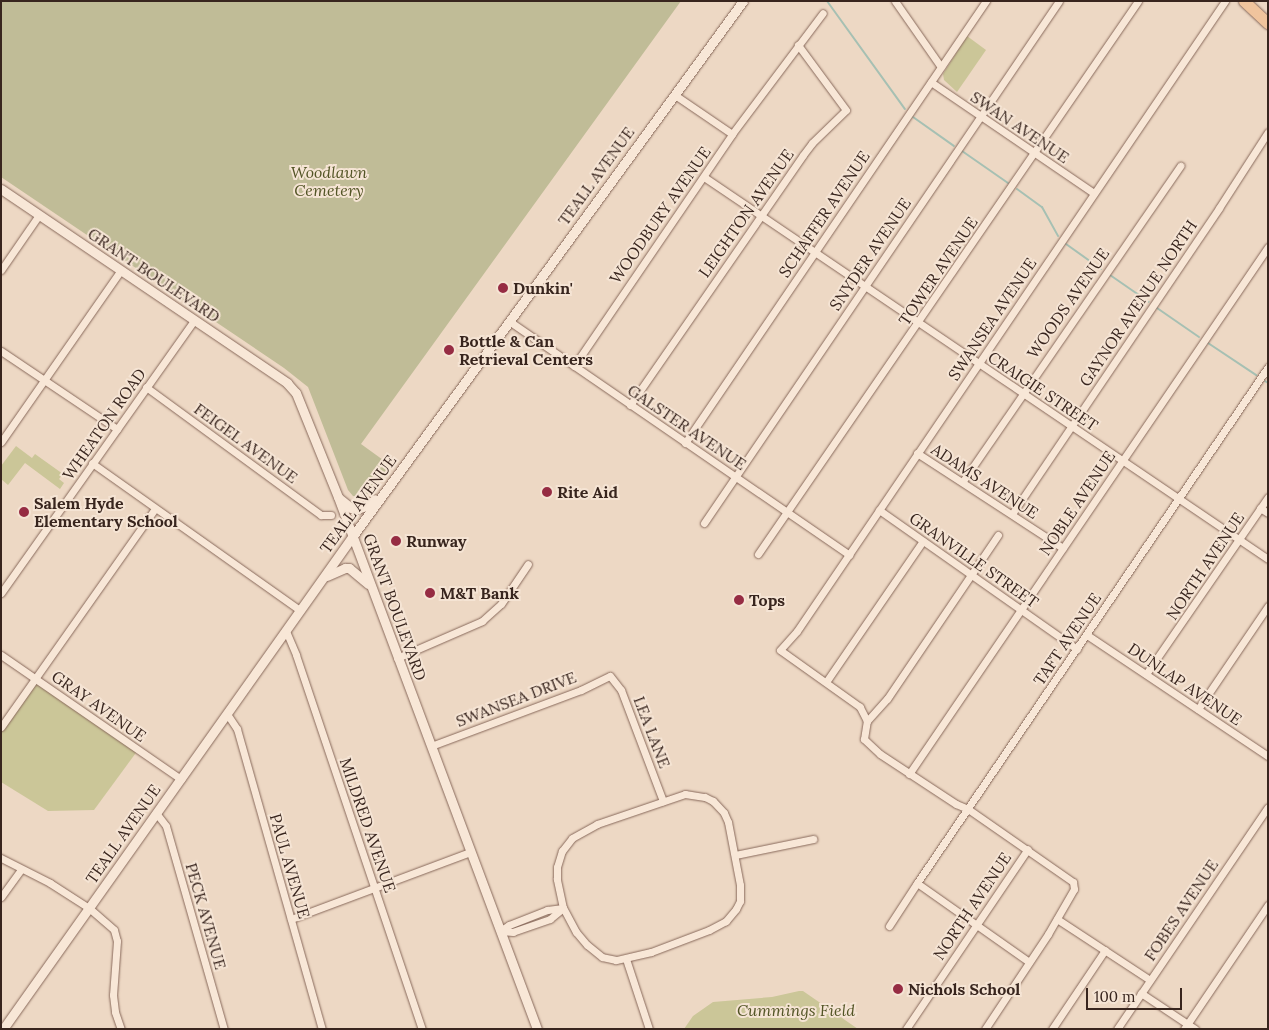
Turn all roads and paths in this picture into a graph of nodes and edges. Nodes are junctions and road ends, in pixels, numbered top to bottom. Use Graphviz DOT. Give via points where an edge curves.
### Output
graph roads {
  1 [pos="744,1"];
  2 [pos="895,1"];
  3 [pos="986,1"];
  4 [pos="1059,1"];
  5 [pos="1138,1"];
  6 [pos="1225,1"];
  7 [pos="1244,1"];
  8 [pos="823,13"];
  9 [pos="1268,23"];
  10 [pos="798,46"];
  11 [pos="941,67"];
  12 [pos="931,82"];
  13 [pos="675,94"];
  14 [pos="980,117"];
  15 [pos="1268,132"];
  16 [pos="732,134"];
  17 [pos="1034,153"];
  18 [pos="1180,166"];
  19 [pos="704,177"];
  20 [pos="1,189"];
  21 [pos="1094,194"];
  22 [pos="39,215"];
  23 [pos="761,217"];
  24 [pos="1268,247"];
  25 [pos="815,252"];
  26 [pos="1,270"];
  27 [pos="121,270"];
  28 [pos="865,286"];
  29 [pos="194,320"];
  30 [pos="509,321"];
  31 [pos="919,323"];
  32 [pos="1,351"];
  33 [pos="978,363"];
  34 [pos="574,366"];
  35 [pos="1268,367"];
  36 [pos="44,380"];
  37 [pos="146,387"];
  38 [pos="1022,394"];
  39 [pos="630,406"];
  40 [pos="1071,426"];
  41 [pos="117,429"];
  42 [pos="1,442"];
  43 [pos="685,443"];
  44 [pos="917,453"];
  45 [pos="1122,461"];
  46 [pos="92,463"];
  47 [pos="736,477"];
  48 [pos="963,481"];
  49 [pos="385,491"];
  50 [pos="338,497"];
  51 [pos="1268,497"];
  52 [pos="1180,499"];
  53 [pos="1260,508"];
  54 [pos="155,509"];
  55 [pos="879,510"];
  56 [pos="788,512"];
  57 [pos="1268,513"];
  58 [pos="1012,514"];
  59 [pos="331,516"];
  60 [pos="704,523"];
  61 [pos="998,535"];
  62 [pos="352,537"];
  63 [pos="1240,539"];
  64 [pos="923,541"];
  65 [pos="1063,548"];
  66 [pos="758,554"];
  67 [pos="849,555"];
  68 [pos="1268,559"];
  69 [pos="528,564"];
  70 [pos="972,575"];
  71 [pos="324,577"];
  72 [pos="371,587"];
  73 [pos="1,592"];
  74 [pos="1268,606"];
  75 [pos="1021,609"];
  76 [pos="300,610"];
  77 [pos="286,631"];
  78 [pos="1087,634"];
  79 [pos="1077,649"];
  80 [pos="1,655"];
  81 [pos="397,658"];
  82 [pos="1146,674"];
  83 [pos="610,676"];
  84 [pos="35,678"];
  85 [pos="826,682"];
  86 [pos="1198,709"];
  87 [pos="227,714"];
  88 [pos="867,721"];
  89 [pos="1,727"];
  90 [pos="431,746"];
  91 [pos="1268,756"];
  92 [pos="909,774"];
  93 [pos="181,779"];
  94 [pos="663,801"];
  95 [pos="1268,807"];
  96 [pos="968,809"];
  97 [pos="156,813"];
  98 [pos="813,839"];
  99 [pos="1028,849"];
  100 [pos="470,852"];
  101 [pos="735,855"];
  102 [pos="1,858"];
  103 [pos="21,869"];
  104 [pos="917,883"];
  105 [pos="374,888"];
  106 [pos="1,897"];
  107 [pos="1268,905"];
  108 [pos="89,908"];
  109 [pos="563,908"];
  110 [pos="291,919"];
  111 [pos="1057,919"];
  112 [pos="976,925"];
  113 [pos="890,926"];
  114 [pos="500,931"];
  115 [pos="1105,950"];
  116 [pos="626,959"];
  117 [pos="1029,962"];
  118 [pos="1150,980"];
  119 [pos="1141,993"];
  120 [pos="1186,1026"];
  121 [pos="3,1029"];
  122 [pos="121,1029"];
  123 [pos="224,1029"];
  124 [pos="322,1029"];
  125 [pos="422,1029"];
  126 [pos="537,1029"];
  127 [pos="649,1029"];
  128 [pos="906,1029"];
  129 [pos="985,1029"];
  130 [pos="1052,1029"];
  131 [pos="1117,1029"];
  132 [pos="1195,1029"];
  1 -- 13 [label="street, TEALL AVENUE"];
  2 -- 11 [label="street"];
  3 -- 11 [label="street, SCHAFFER AVENUE"];
  4 -- 14 [label="street, SNYDER AVENUE"];
  5 -- 17 [label="street, TOWER AVENUE"];
  6 -- 21 [label="street, SWANSEA AVENUE"];
  7 -- 9 [label="main road"];
  8 -- 10 [label="street, WOODBURY AVENUE"];
  10 -- 16 [label="street, WOODBURY AVENUE"];
  10 -- 23 [label="street, LEIGHTON AVENUE" via="846,110 812,143"];
  11 -- 12 [label="street, SCHAFFER AVENUE"];
  12 -- 14 [label="street, SWAN AVENUE"];
  12 -- 25 [label="street, SCHAFFER AVENUE"];
  13 -- 16 [label="street"];
  13 -- 30 [label="street, TEALL AVENUE"];
  14 -- 17 [label="street, SWAN AVENUE"];
  14 -- 28 [label="street, SNYDER AVENUE"];
  15 -- 40 [label="street, GAYNOR AVENUE NORTH"];
  16 -- 19 [label="street, WOODBURY AVENUE"];
  17 -- 21 [label="street, SWAN AVENUE"];
  17 -- 31 [label="street, TOWER AVENUE"];
  18 -- 38 [label="street, WOODS AVENUE"];
  19 -- 23 [label="street, CRAIGIE STREET"];
  19 -- 34 [label="street, WOODBURY AVENUE"];
  20 -- 22 [label="street, GRANT BOULEVARD"];
  21 -- 33 [label="street, SWANSEA AVENUE"];
  22 -- 26 [label="street"];
  22 -- 27 [label="street, GRANT BOULEVARD"];
  23 -- 25 [label="street, CRAIGIE STREET"];
  23 -- 39 [label="street, LEIGHTON AVENUE"];
  24 -- 45 [label="street, NOBLE AVENUE"];
  25 -- 28 [label="street, CRAIGIE STREET"];
  25 -- 43 [label="street, SCHAFFER AVENUE"];
  27 -- 29 [label="street, GRANT BOULEVARD"];
  27 -- 36 [label="street"];
  28 -- 31 [label="street, CRAIGIE STREET"];
  28 -- 47 [label="street, SNYDER AVENUE"];
  29 -- 37 [label="street, WHEATON ROAD"];
  29 -- 50 [label="street, GRANT BOULEVARD" via="287,383 296,393"];
  30 -- 34 [label="street, GALSTER AVENUE"];
  30 -- 49 [label="street, TEALL AVENUE"];
  31 -- 33 [label="street, CRAIGIE STREET"];
  31 -- 56 [label="street, TOWER AVENUE"];
  32 -- 36 [label="street"];
  33 -- 38 [label="street, CRAIGIE STREET"];
  33 -- 44 [label="street, SWANSEA AVENUE"];
  34 -- 39 [label="street, GALSTER AVENUE"];
  35 -- 52 [label="street, TAFT AVENUE"];
  36 -- 41 [label="street"];
  36 -- 42 [label="street"];
  37 -- 41 [label="street, WHEATON ROAD"];
  37 -- 59 [label="street, FEIGEL AVENUE" via="321,515"];
  38 -- 40 [label="street, CRAIGIE STREET"];
  38 -- 48 [label="street, WOODS AVENUE"];
  39 -- 43 [label="street, GALSTER AVENUE"];
  40 -- 45 [label="street, CRAIGIE STREET"];
  40 -- 58 [label="street, GAYNOR AVENUE NORTH"];
  41 -- 46 [label="street, WHEATON ROAD"];
  43 -- 47 [label="street, GALSTER AVENUE"];
  44 -- 48 [label="street, ADAMS AVENUE"];
  44 -- 55 [label="street, SWANSEA AVENUE"];
  45 -- 52 [label="street, CRAIGIE STREET"];
  45 -- 65 [label="street, NOBLE AVENUE"];
  46 -- 54 [label="street"];
  46 -- 73 [label="street, WHEATON ROAD"];
  47 -- 56 [label="street, GALSTER AVENUE"];
  47 -- 60 [label="street, SNYDER AVENUE"];
  48 -- 58 [label="street, ADAMS AVENUE"];
  49 -- 50 [label="street" via="357,509"];
  49 -- 62 [label="street, TEALL AVENUE"];
  50 -- 62 [label="street, GRANT BOULEVARD"];
  51 -- 53 [label="street, NORTH AVENUE"];
  52 -- 63 [label="street, CRAIGIE STREET"];
  52 -- 78 [label="street, TAFT AVENUE"];
  53 -- 57 [label="street"];
  53 -- 63 [label="street, NORTH AVENUE"];
  54 -- 76 [label="street"];
  54 -- 84 [label="street"];
  55 -- 64 [label="street, GRANVILLE STREET"];
  55 -- 67 [label="street, SWANSEA AVENUE"];
  56 -- 66 [label="street, TOWER AVENUE"];
  56 -- 67 [label="street, GALSTER AVENUE"];
  58 -- 65 [label="street, ADAMS AVENUE"];
  61 -- 70 [label="street"];
  62 -- 71 [label="street, TEALL AVENUE"];
  62 -- 72 [label="street, GRANT BOULEVARD"];
  63 -- 68 [label="street, CRAIGIE STREET"];
  63 -- 82 [label="street, NORTH AVENUE"];
  64 -- 70 [label="street, GRANVILLE STREET"];
  64 -- 85 [label="street"];
  65 -- 75 [label="street, NOBLE AVENUE"];
  67 -- 85 [label="street, SWANSEA AVENUE" via="797,631 780,650"];
  69 -- 81 [label="street" via="501,604 482,622"];
  70 -- 75 [label="street, GRANVILLE STREET"];
  70 -- 88 [label="street" via="887,699"];
  71 -- 72 [label="street" via="336,570 349,568"];
  71 -- 76 [label="street, TEALL AVENUE"];
  72 -- 81 [label="street, GRANT BOULEVARD"];
  74 -- 86 [label="street"];
  75 -- 79 [label="street, GRANVILLE STREET"];
  75 -- 92 [label="street, NOBLE AVENUE"];
  76 -- 77 [label="street, TEALL AVENUE"];
  77 -- 87 [label="street, TEALL AVENUE"];
  77 -- 105 [label="street, MILDRED AVENUE"];
  78 -- 79 [label="street, TAFT AVENUE"];
  78 -- 82 [label="street, DUNLAP AVENUE"];
  79 -- 96 [label="street, TAFT AVENUE"];
  80 -- 84 [label="street, GRAY AVENUE"];
  81 -- 90 [label="street, GRANT BOULEVARD"];
  82 -- 86 [label="street, DUNLAP AVENUE"];
  83 -- 90 [label="street, SWANSEA DRIVE" via="582,690"];
  83 -- 94 [label="street, LEA LANE" via="621,690"];
  84 -- 89 [label="street"];
  84 -- 93 [label="street, GRAY AVENUE"];
  85 -- 88 [label="street" via="860,707"];
  86 -- 91 [label="street, DUNLAP AVENUE"];
  87 -- 93 [label="street, TEALL AVENUE"];
  87 -- 110 [label="street, PAUL AVENUE" via="237,729"];
  88 -- 92 [label="street" via="864,739 869,746"];
  90 -- 100 [label="street, GRANT BOULEVARD"];
  92 -- 96 [label="street"];
  93 -- 97 [label="street, TEALL AVENUE"];
  94 -- 101 [label="street" via="692,794 712,801 728,822"];
  94 -- 109 [label="street" via="597,824 572,838 562,851 558,867 558,892"];
  95 -- 118 [label="street, FOBES AVENUE"];
  96 -- 99 [label="street"];
  96 -- 104 [label="street, TAFT AVENUE"];
  97 -- 108 [label="street, TEALL AVENUE"];
  97 -- 123 [label="street, PECK AVENUE" via="166,826"];
  98 -- 101 [label="street"];
  99 -- 111 [label="street" via="1072,881 1074,889"];
  99 -- 112 [label="street, NORTH AVENUE"];
  100 -- 105 [label="street"];
  100 -- 114 [label="street, GRANT BOULEVARD"];
  101 -- 116 [label="street" via="741,894 736,909 726,921"];
  102 -- 103 [label="street"];
  103 -- 106 [label="street"];
  103 -- 108 [label="street"];
  104 -- 112 [label="street"];
  104 -- 113 [label="street, TAFT AVENUE"];
  105 -- 110 [label="street"];
  105 -- 125 [label="street, MILDRED AVENUE"];
  107 -- 120 [label="street"];
  108 -- 121 [label="street, TEALL AVENUE"];
  108 -- 122 [label="street" via="102,917 116,934 113,995"];
  109 -- 114 [label="street" via="550,919 513,932"];
  109 -- 116 [label="street" via="576,932 594,952 609,959"];
  110 -- 124 [label="street, PAUL AVENUE"];
  111 -- 115 [label="street"];
  111 -- 117 [label="street"];
  112 -- 117 [label="street"];
  112 -- 128 [label="street, NORTH AVENUE"];
  114 -- 126 [label="street, GRANT BOULEVARD"];
  115 -- 118 [label="street"];
  115 -- 130 [label="street"];
  116 -- 127 [label="street"];
  117 -- 129 [label="street"];
  118 -- 119 [label="street, FOBES AVENUE"];
  119 -- 120 [label="street"];
  119 -- 131 [label="street, FOBES AVENUE"];
  120 -- 132 [label="street"];
}
